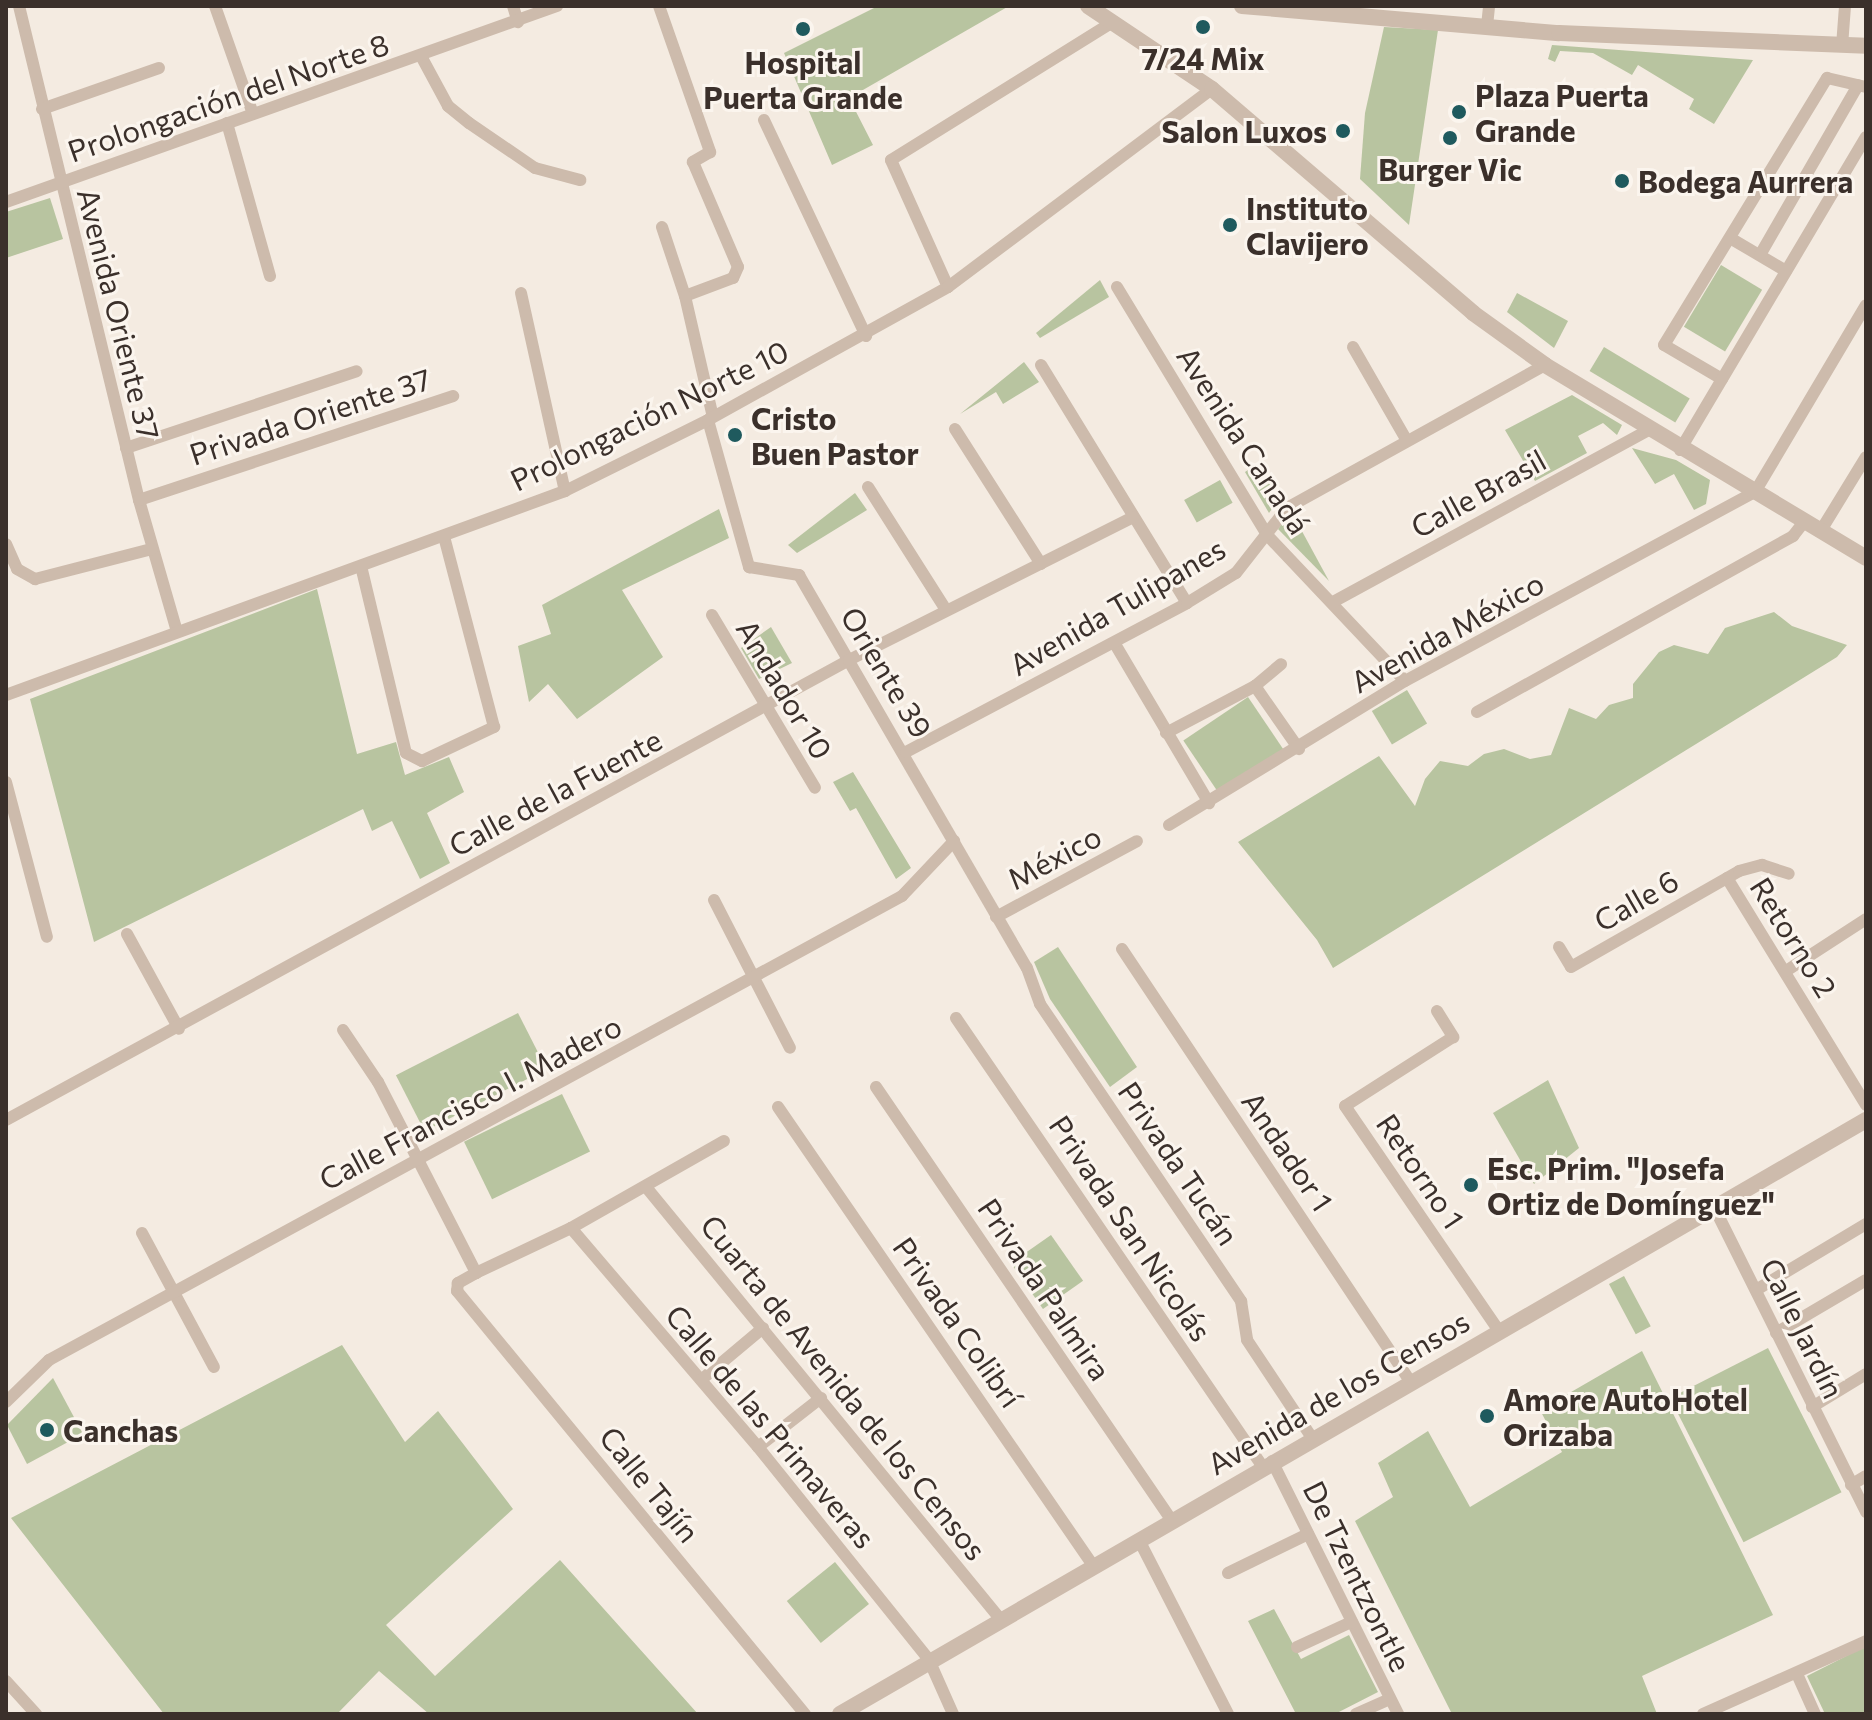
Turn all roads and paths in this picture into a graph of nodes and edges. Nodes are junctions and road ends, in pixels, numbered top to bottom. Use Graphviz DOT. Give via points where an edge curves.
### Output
graph roads {
  1 [pos="19,6"];
  2 [pos="215,6"];
  3 [pos="513,6"];
  4 [pos="557,6"];
  5 [pos="659,6"];
  6 [pos="1088,6"];
  7 [pos="1242,6"];
  8 [pos="1489,6"];
  9 [pos="1845,6"];
  10 [pos="1298,8"];
  11 [pos="518,22"];
  12 [pos="1113,22"];
  13 [pos="1487,26"];
  14 [pos="1842,46"];
  15 [pos="1866,46"];
  16 [pos="421,56"];
  17 [pos="159,68"];
  18 [pos="1862,86"];
  19 [pos="1212,89"];
  20 [pos="42,109"];
  21 [pos="253,114"];
  22 [pos="764,120"];
  23 [pos="227,123"];
  24 [pos="1866,137"];
  25 [pos="580,180"];
  26 [pos="60,184"];
  27 [pos="6,202"];
  28 [pos="662,227"];
  29 [pos="1730,238"];
  30 [pos="1760,255"];
  31 [pos="1786,271"];
  32 [pos="270,276"];
  33 [pos="948,287"];
  34 [pos="1117,287"];
  35 [pos="521,293"];
  36 [pos="685,296"];
  37 [pos="1866,305"];
  38 [pos="866,336"];
  39 [pos="1353,347"];
  40 [pos="1041,365"];
  41 [pos="1545,365"];
  42 [pos="357,371"];
  43 [pos="1722,379"];
  44 [pos="453,396"];
  45 [pos="711,419"];
  46 [pos="955,429"];
  47 [pos="1648,430"];
  48 [pos="1407,441"];
  49 [pos="126,448"];
  50 [pos="1680,450"];
  51 [pos="1866,457"];
  52 [pos="868,487"];
  53 [pos="565,491"];
  54 [pos="1755,492"];
  55 [pos="139,500"];
  56 [pos="1133,517"];
  57 [pos="1804,522"];
  58 [pos="1820,532"];
  59 [pos="444,536"];
  60 [pos="1268,536"];
  61 [pos="6,544"];
  62 [pos="152,549"];
  63 [pos="1866,558"];
  64 [pos="1041,564"];
  65 [pos="361,566"];
  66 [pos="1333,602"];
  67 [pos="1187,603"];
  68 [pos="946,610"];
  69 [pos="712,615"];
  70 [pos="177,632"];
  71 [pos="1115,644"];
  72 [pos="849,660"];
  73 [pos="1281,664"];
  74 [pos="1405,681"];
  75 [pos="1255,686"];
  76 [pos="6,695"];
  77 [pos="763,709"];
  78 [pos="1477,712"];
  79 [pos="1166,733"];
  80 [pos="1299,749"];
  81 [pos="906,752"];
  82 [pos="6,782"];
  83 [pos="815,788"];
  84 [pos="1209,803"];
  85 [pos="1169,825"];
  86 [pos="954,841"];
  87 [pos="1137,841"];
  88 [pos="1789,874"];
  89 [pos="1727,878"];
  90 [pos="714,900"];
  91 [pos="996,917"];
  92 [pos="1866,919"];
  93 [pos="127,934"];
  94 [pos="47,937"];
  95 [pos="1559,947"];
  96 [pos="1122,949"];
  97 [pos="1786,971"];
  98 [pos="753,977"];
  99 [pos="1437,1011"];
  100 [pos="956,1018"];
  101 [pos="179,1029"];
  102 [pos="343,1030"];
  103 [pos="790,1048"];
  104 [pos="876,1087"];
  105 [pos="1866,1105"];
  106 [pos="778,1107"];
  107 [pos="6,1120"];
  108 [pos="1866,1120"];
  109 [pos="724,1141"];
  110 [pos="416,1160"];
  111 [pos="646,1187"];
  112 [pos="1715,1209"];
  113 [pos="1866,1224"];
  114 [pos="571,1228"];
  115 [pos="142,1233"];
  116 [pos="476,1273"];
  117 [pos="1866,1280"];
  118 [pos="1756,1290"];
  119 [pos="172,1295"];
  120 [pos="763,1328"];
  121 [pos="1499,1331"];
  122 [pos="1776,1333"];
  123 [pos="214,1367"];
  124 [pos="1866,1374"];
  125 [pos="701,1380"];
  126 [pos="1410,1381"];
  127 [pos="821,1398"];
  128 [pos="6,1402"];
  129 [pos="1812,1407"];
  130 [pos="1312,1438"];
  131 [pos="758,1447"];
  132 [pos="1268,1464"];
  133 [pos="1866,1476"];
  134 [pos="1851,1485"];
  135 [pos="1866,1512"];
  136 [pos="1172,1521"];
  137 [pos="1308,1534"];
  138 [pos="1139,1540"];
  139 [pos="1094,1567"];
  140 [pos="1228,1573"];
  141 [pos="1001,1620"];
  142 [pos="1351,1622"];
  143 [pos="1866,1641"];
  144 [pos="1297,1647"];
  145 [pos="929,1660"];
  146 [pos="1797,1674"];
  147 [pos="6,1681"];
  148 [pos="1390,1699"];
  149 [pos="36,1714"];
  150 [pos="805,1714"];
  151 [pos="840,1714"];
  152 [pos="953,1714"];
  153 [pos="1228,1714"];
  154 [pos="1356,1714"];
  155 [pos="1398,1714"];
  156 [pos="1703,1714"];
  157 [pos="1815,1714"];
  1 -- 20 [label="street, Avenida Oriente 37"];
  2 -- 21 [label="street"];
  3 -- 11 [label="street"];
  4 -- 11 [label="street, Prolongación del Norte 8"];
  5 -- 36 [label="street" via="710,152 693,162 738,274"];
  6 -- 12 [label="street"];
  7 -- 10 [label="street"];
  8 -- 13 [label="street"];
  9 -- 14 [label="street"];
  10 -- 13 [label="street"];
  11 -- 16 [label="street, Prolongación del Norte 8"];
  12 -- 19 [label="street"];
  12 -- 33 [label="street" via="891,160"];
  13 -- 14 [label="street"];
  14 -- 15 [label="street"];
  16 -- 21 [label="street, Prolongación del Norte 8"];
  16 -- 25 [label="street" via="448,106 469,123 535,168"];
  17 -- 20 [label="street"];
  18 -- 29 [label="street" via="1827,78"];
  18 -- 30 [label="street"];
  19 -- 33 [label="street, Prolongación Norte 10"];
  19 -- 41 [label="street" via="1473,313"];
  20 -- 26 [label="street, Avenida Oriente 37"];
  21 -- 23 [label="street, Prolongación del Norte 8"];
  22 -- 38 [label="street"];
  23 -- 26 [label="street, Prolongación del Norte 8"];
  23 -- 32 [label="street"];
  24 -- 31 [label="street"];
  26 -- 27 [label="street, Prolongación del Norte 8"];
  26 -- 49 [label="street, Avenida Oriente 37"];
  28 -- 36 [label="street"];
  29 -- 30 [label="street"];
  29 -- 43 [label="street" via="1664,345"];
  30 -- 31 [label="street"];
  31 -- 43 [label="street"];
  33 -- 38 [label="street, Prolongación Norte 10"];
  34 -- 60 [label="street, Avenida Canadá"];
  35 -- 53 [label="street"];
  36 -- 45 [label="street"];
  37 -- 54 [label="street"];
  38 -- 45 [label="street, Prolongación Norte 10"];
  39 -- 48 [label="street"];
  40 -- 56 [label="street"];
  41 -- 47 [label="street"];
  41 -- 48 [label="street, Avenida Tulipanes"];
  42 -- 49 [label="street"];
  43 -- 50 [label="street"];
  44 -- 55 [label="street, Privada Oriente 37"];
  45 -- 53 [label="street, Prolongación Norte 10"];
  45 -- 72 [label="street, Oriente 39" via="749,567 799,575"];
  46 -- 64 [label="street"];
  47 -- 50 [label="street"];
  47 -- 66 [label="street, Calle Brasil"];
  48 -- 60 [label="street, Avenida Tulipanes" via="1287,508"];
  49 -- 55 [label="street, Avenida Oriente 37"];
  50 -- 54 [label="street"];
  51 -- 58 [label="street"];
  52 -- 68 [label="street"];
  53 -- 59 [label="street, Prolongación Norte 10"];
  54 -- 57 [label="street"];
  54 -- 74 [label="street, Avenida México"];
  55 -- 62 [label="street, Avenida Oriente 37"];
  56 -- 64 [label="street, Calle de la Fuente"];
  56 -- 67 [label="street"];
  57 -- 58 [label="street"];
  57 -- 78 [label="street" via="1793,536"];
  58 -- 63 [label="street"];
  59 -- 65 [label="street, Prolongación Norte 10"];
  59 -- 65 [label="street" via="494,727 422,761 406,753"];
  60 -- 66 [label="street, Avenida Canadá"];
  60 -- 67 [label="street, Avenida Tulipanes" via="1236,573"];
  61 -- 62 [label="street" via="17,569 35,579"];
  62 -- 70 [label="street, Avenida Oriente 37"];
  64 -- 68 [label="street, Calle de la Fuente"];
  65 -- 70 [label="street, Prolongación Norte 10"];
  66 -- 74 [label="street, Avenida Canadá"];
  67 -- 71 [label="street, Avenida Tulipanes"];
  68 -- 72 [label="street, Calle de la Fuente"];
  69 -- 77 [label="street, Andador 10"];
  70 -- 76 [label="street, Prolongación Norte 10"];
  71 -- 79 [label="street"];
  71 -- 81 [label="street, Avenida Tulipanes"];
  72 -- 77 [label="street, Calle de la Fuente"];
  72 -- 81 [label="street, Oriente 39"];
  73 -- 75 [label="street"];
  74 -- 80 [label="street, Avenida México"];
  75 -- 79 [label="street"];
  75 -- 80 [label="street"];
  77 -- 83 [label="street, Andador 10"];
  77 -- 101 [label="street, Calle de la Fuente"];
  79 -- 84 [label="street"];
  80 -- 84 [label="street, Avenida México"];
  81 -- 86 [label="street, Oriente 39"];
  82 -- 94 [label="street"];
  84 -- 85 [label="street, Avenida México"];
  86 -- 91 [label="street, Oriente 39"];
  86 -- 98 [label="street, Calle Francisco I. Madero" via="902,896"];
  87 -- 91 [label="street, México"];
  88 -- 89 [label="street, Calle 6" via="1762,865"];
  89 -- 95 [label="street, Calle 6" via="1571,967"];
  89 -- 97 [label="street, Retorno 2"];
  90 -- 98 [label="street"];
  91 -- 130 [label="street, Privada Tucán" via="1027,968 1040,1004 1241,1301 1247,1340"];
  92 -- 97 [label="street"];
  93 -- 101 [label="street"];
  96 -- 126 [label="street, Andador 1"];
  97 -- 105 [label="street, Retorno 2"];
  98 -- 103 [label="street"];
  98 -- 110 [label="street, Calle Francisco I. Madero"];
  99 -- 121 [label="street, Retorno 1" via="1453,1037 1345,1106"];
  100 -- 132 [label="street, Privada San Nicolás"];
  101 -- 107 [label="street, Calle de la Fuente"];
  102 -- 110 [label="street" via="378,1082"];
  104 -- 136 [label="street, Privada Palmira"];
  106 -- 139 [label="street, Privada Colibrí"];
  108 -- 112 [label="street, Avenida de los Censos"];
  109 -- 111 [label="street"];
  110 -- 116 [label="street"];
  110 -- 119 [label="street, Calle Francisco I. Madero"];
  111 -- 114 [label="street"];
  111 -- 120 [label="street, Cuarta de Avenida de los Censos"];
  112 -- 118 [label="street, Calle Jardín"];
  112 -- 121 [label="street, Avenida de los Censos"];
  113 -- 118 [label="street"];
  114 -- 116 [label="street"];
  114 -- 125 [label="street, Calle de las Primaveras"];
  115 -- 119 [label="street"];
  116 -- 150 [label="street, Calle Tajín" via="457,1287"];
  117 -- 122 [label="street"];
  118 -- 122 [label="street, Calle Jardín"];
  119 -- 123 [label="street"];
  119 -- 128 [label="street, Calle Francisco I. Madero" via="49,1360"];
  120 -- 125 [label="street"];
  120 -- 127 [label="street, Cuarta de Avenida de los Censos"];
  121 -- 126 [label="street, Avenida de los Censos"];
  122 -- 129 [label="street, Calle Jardín"];
  124 -- 129 [label="street"];
  125 -- 131 [label="street, Calle de las Primaveras"];
  126 -- 130 [label="street, Avenida de los Censos"];
  127 -- 131 [label="street"];
  127 -- 141 [label="street, Cuarta de Avenida de los Censos"];
  129 -- 134 [label="street, Calle Jardín"];
  130 -- 132 [label="street, Avenida de los Censos"];
  131 -- 145 [label="street, Calle de las Primaveras"];
  132 -- 136 [label="street, Avenida de los Censos"];
  132 -- 137 [label="street, De Tzentzontle"];
  133 -- 134 [label="street"];
  134 -- 135 [label="street, Calle Jardín"];
  136 -- 138 [label="street, Avenida de los Censos"];
  137 -- 140 [label="street"];
  137 -- 142 [label="street, De Tzentzontle"];
  138 -- 139 [label="street, Avenida de los Censos"];
  138 -- 153 [label="street"];
  139 -- 141 [label="street, Avenida de los Censos"];
  141 -- 145 [label="street, Avenida de los Censos"];
  142 -- 144 [label="street"];
  142 -- 148 [label="street, De Tzentzontle"];
  143 -- 146 [label="street"];
  145 -- 151 [label="street, Avenida de los Censos"];
  145 -- 152 [label="street, Calle de las Primaveras"];
  146 -- 156 [label="street"];
  146 -- 157 [label="street"];
  147 -- 149 [label="street"];
  148 -- 154 [label="street"];
  148 -- 155 [label="street, De Tzentzontle"];
}
